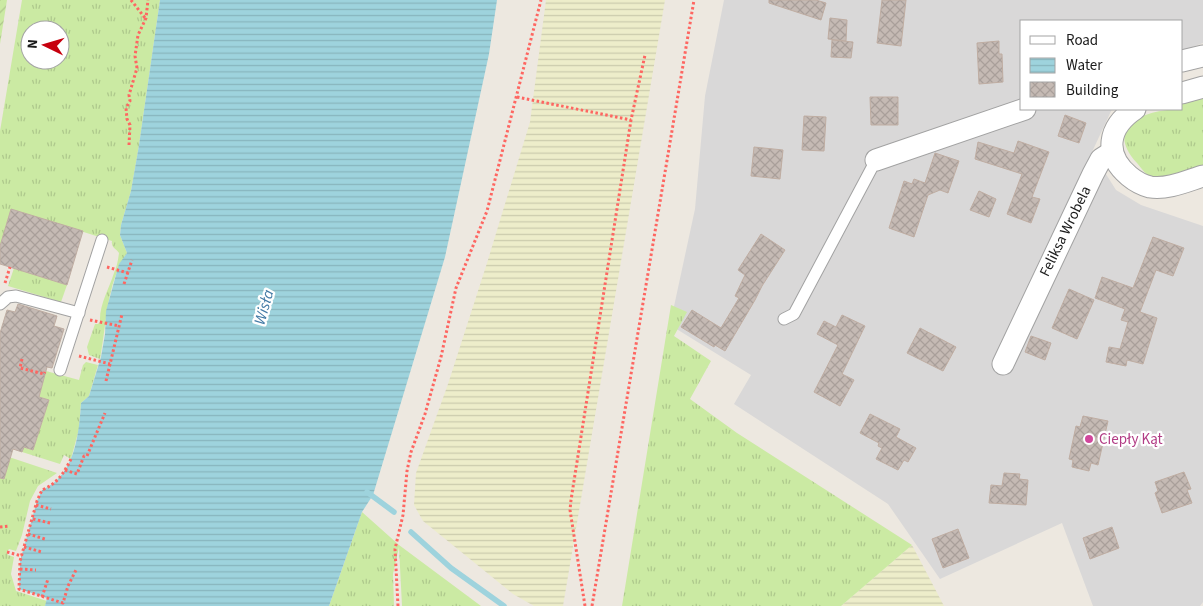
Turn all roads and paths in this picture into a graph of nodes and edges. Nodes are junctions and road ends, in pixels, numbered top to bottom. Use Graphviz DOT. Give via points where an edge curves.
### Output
graph roads {
  1 [pos="131,0"];
  2 [pos="148,0"];
  3 [pos="542,0"];
  4 [pos="694,0"];
  5 [pos="146,18"];
  6 [pos="645,55"];
  7 [pos="1203,56"];
  8 [pos="1183,61"];
  9 [pos="1203,87"];
  10 [pos="1183,92"];
  11 [pos="517,97"];
  12 [pos="1022,110"];
  13 [pos="1135,110"];
  14 [pos="631,120"];
  15 [pos="129,145"];
  16 [pos="1112,152"];
  17 [pos="876,160"];
  18 [pos="1203,176"];
  19 [pos="102,240"];
  20 [pos="132,260"];
  21 [pos="117,270"];
  22 [pos="128,273"];
  23 [pos="124,284"];
  24 [pos="0,304"];
  25 [pos="79,313"];
  26 [pos="122,314"];
  27 [pos="784,319"];
  28 [pos="105,323"];
  29 [pos="119,326"];
  30 [pos="66,352"];
  31 [pos="22,359"];
  32 [pos="110,364"];
  33 [pos="1003,364"];
  34 [pos="60,370"];
  35 [pos="44,374"];
  36 [pos="106,380"];
  37 [pos="105,413"];
  38 [pos="71,459"];
  39 [pos="65,470"];
  40 [pos="36,505"];
  41 [pos="51,508"];
  42 [pos="33,519"];
  43 [pos="50,523"];
  44 [pos="8,526"];
  45 [pos="0,527"];
  46 [pos="28,534"];
  47 [pos="45,539"];
  48 [pos="24,547"];
  49 [pos="7,552"];
  50 [pos="42,552"];
  51 [pos="22,556"];
  52 [pos="20,569"];
  53 [pos="36,570"];
  54 [pos="76,570"];
  55 [pos="48,579"];
  56 [pos="42,597"];
  57 [pos="398,606"];
  58 [pos="586,606"];
  59 [pos="592,606"];
  1 -- 5 [label="path"];
  2 -- 5 [label="path"];
  3 -- 11 [label="path"];
  4 -- 59 [label="path"];
  5 -- 15 [label="path" via="138,35 137,68 126,108 131,136"];
  6 -- 14 [label="path"];
  7 -- 8 [label="street"];
  9 -- 10 [label="street"];
  11 -- 14 [label="path"];
  11 -- 57 [label="path" via="487,211 456,288 441,357 406,471 403,515 395,549"];
  12 -- 17 [label="street"];
  13 -- 16 [label="street" via="1118,124"];
  14 -- 58 [label="path" via="571,500"];
  16 -- 18 [label="street" via="1120,169 1149,187 1168,186"];
  16 -- 33 [label="street, Feliksa Wrobela" via="1101,159 1093,174"];
  17 -- 27 [label="lane" via="794,314"];
  19 -- 25 [label="lane"];
  20 -- 22 [label="path"];
  21 -- 22 [label="path"];
  22 -- 23 [label="path"];
  24 -- 25 [label="lane" via="8,297 16,296"];
  25 -- 30 [label="lane"];
  26 -- 29 [label="path"];
  28 -- 29 [label="path"];
  29 -- 32 [label="path"];
  30 -- 32 [label="path"];
  30 -- 34 [label="lane"];
  31 -- 35 [label="path" via="20,368"];
  32 -- 36 [label="path"];
  37 -- 39 [label="path" via="77,474"];
  38 -- 39 [label="path"];
  39 -- 40 [label="path" via="51,486 42,490"];
  40 -- 41 [label="path"];
  40 -- 42 [label="path"];
  42 -- 43 [label="path"];
  42 -- 46 [label="path"];
  44 -- 45 [label="path"];
  46 -- 47 [label="path"];
  46 -- 48 [label="path"];
  48 -- 50 [label="path"];
  48 -- 51 [label="path"];
  49 -- 51 [label="path"];
  51 -- 52 [label="path"];
  52 -- 53 [label="path"];
  52 -- 56 [label="path" via="19,589"];
  54 -- 56 [label="path" via="63,603"];
  55 -- 56 [label="path"];
}
